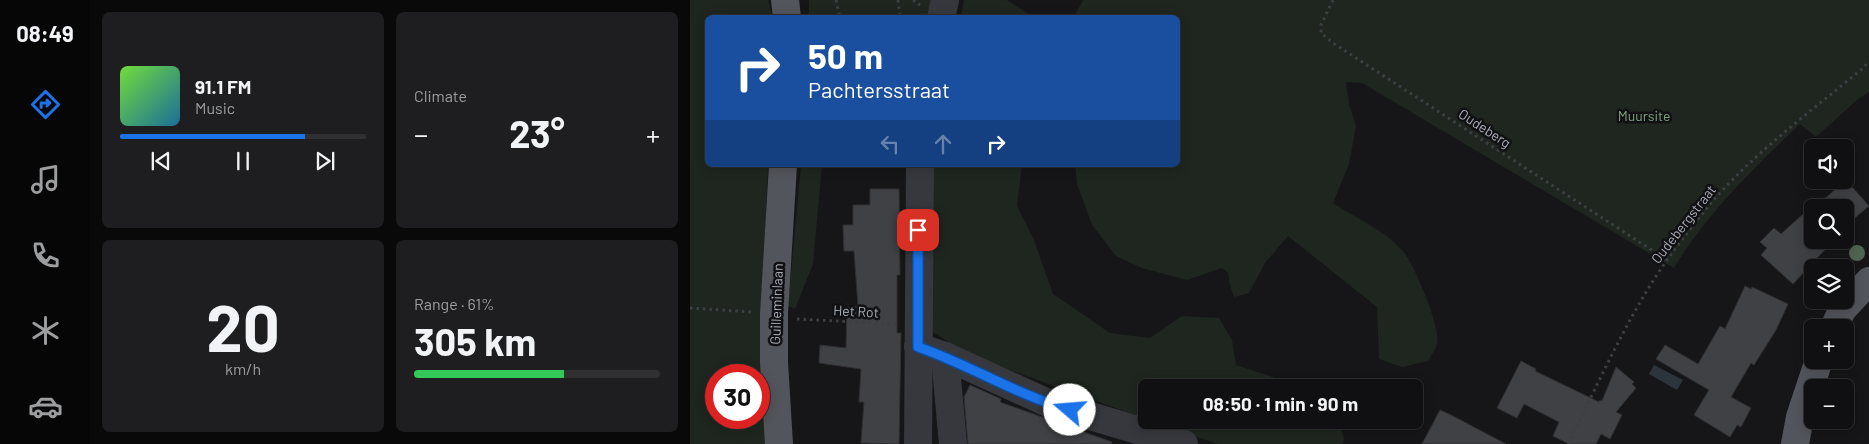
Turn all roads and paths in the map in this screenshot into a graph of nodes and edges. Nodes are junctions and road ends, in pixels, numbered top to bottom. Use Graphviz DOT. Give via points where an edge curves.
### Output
graph roads {
  1 [pos="785,0"];
  2 [pos="836,0"];
  3 [pos="898,0"];
  4 [pos="945,0"];
  5 [pos="1333,0"];
  6 [pos="787,15"];
  7 [pos="839,15"];
  8 [pos="900,15"];
  9 [pos="942,15"];
  10 [pos="1869,61"];
  11 [pos="1862,69"];
  12 [pos="1869,69"];
  13 [pos="783,167"];
  14 [pos="920,167"];
  15 [pos="1667,260"];
  16 [pos="1869,281"];
  17 [pos="690,308"];
  18 [pos="759,312"];
  19 [pos="801,319"];
  20 [pos="1838,319"];
  21 [pos="901,324"];
  22 [pos="918,347"];
  23 [pos="945,356"];
  24 [pos="1816,369"];
  25 [pos="779,444"];
  26 [pos="918,444"];
  27 [pos="953,444"];
  28 [pos="1184,444"];
  29 [pos="1568,444"];
  30 [pos="1795,444"];
  1 -- 6 [label="main road"];
  2 -- 7 [label="path"];
  3 -- 8 [label="path"];
  4 -- 9 [label="street"];
  5 -- 15 [label="path, Oudeberg" via="1321,25 1321,33 1333,43"];
  10 -- 11 [label="path, Oudebergstraat"];
  11 -- 12 [label="path"];
  11 -- 15 [label="path, Oudebergstraat" via="1752,161 1712,202"];
  13 -- 25 [label="main road, Guilleminlaan" via="774,314"];
  14 -- 22 [label="street"];
  15 -- 29 [label="path, Oudebergstraat" via="1626,327"];
  16 -- 20 [label="main road" via="1842,310"];
  17 -- 18 [label="path"];
  19 -- 21 [label="path, Het Rot"];
  22 -- 23 [label="street"];
  22 -- 26 [label="street"];
  23 -- 27 [label="street"];
  23 -- 28 [label="street" via="1050,404"];
  24 -- 30 [label="main road"];
}
